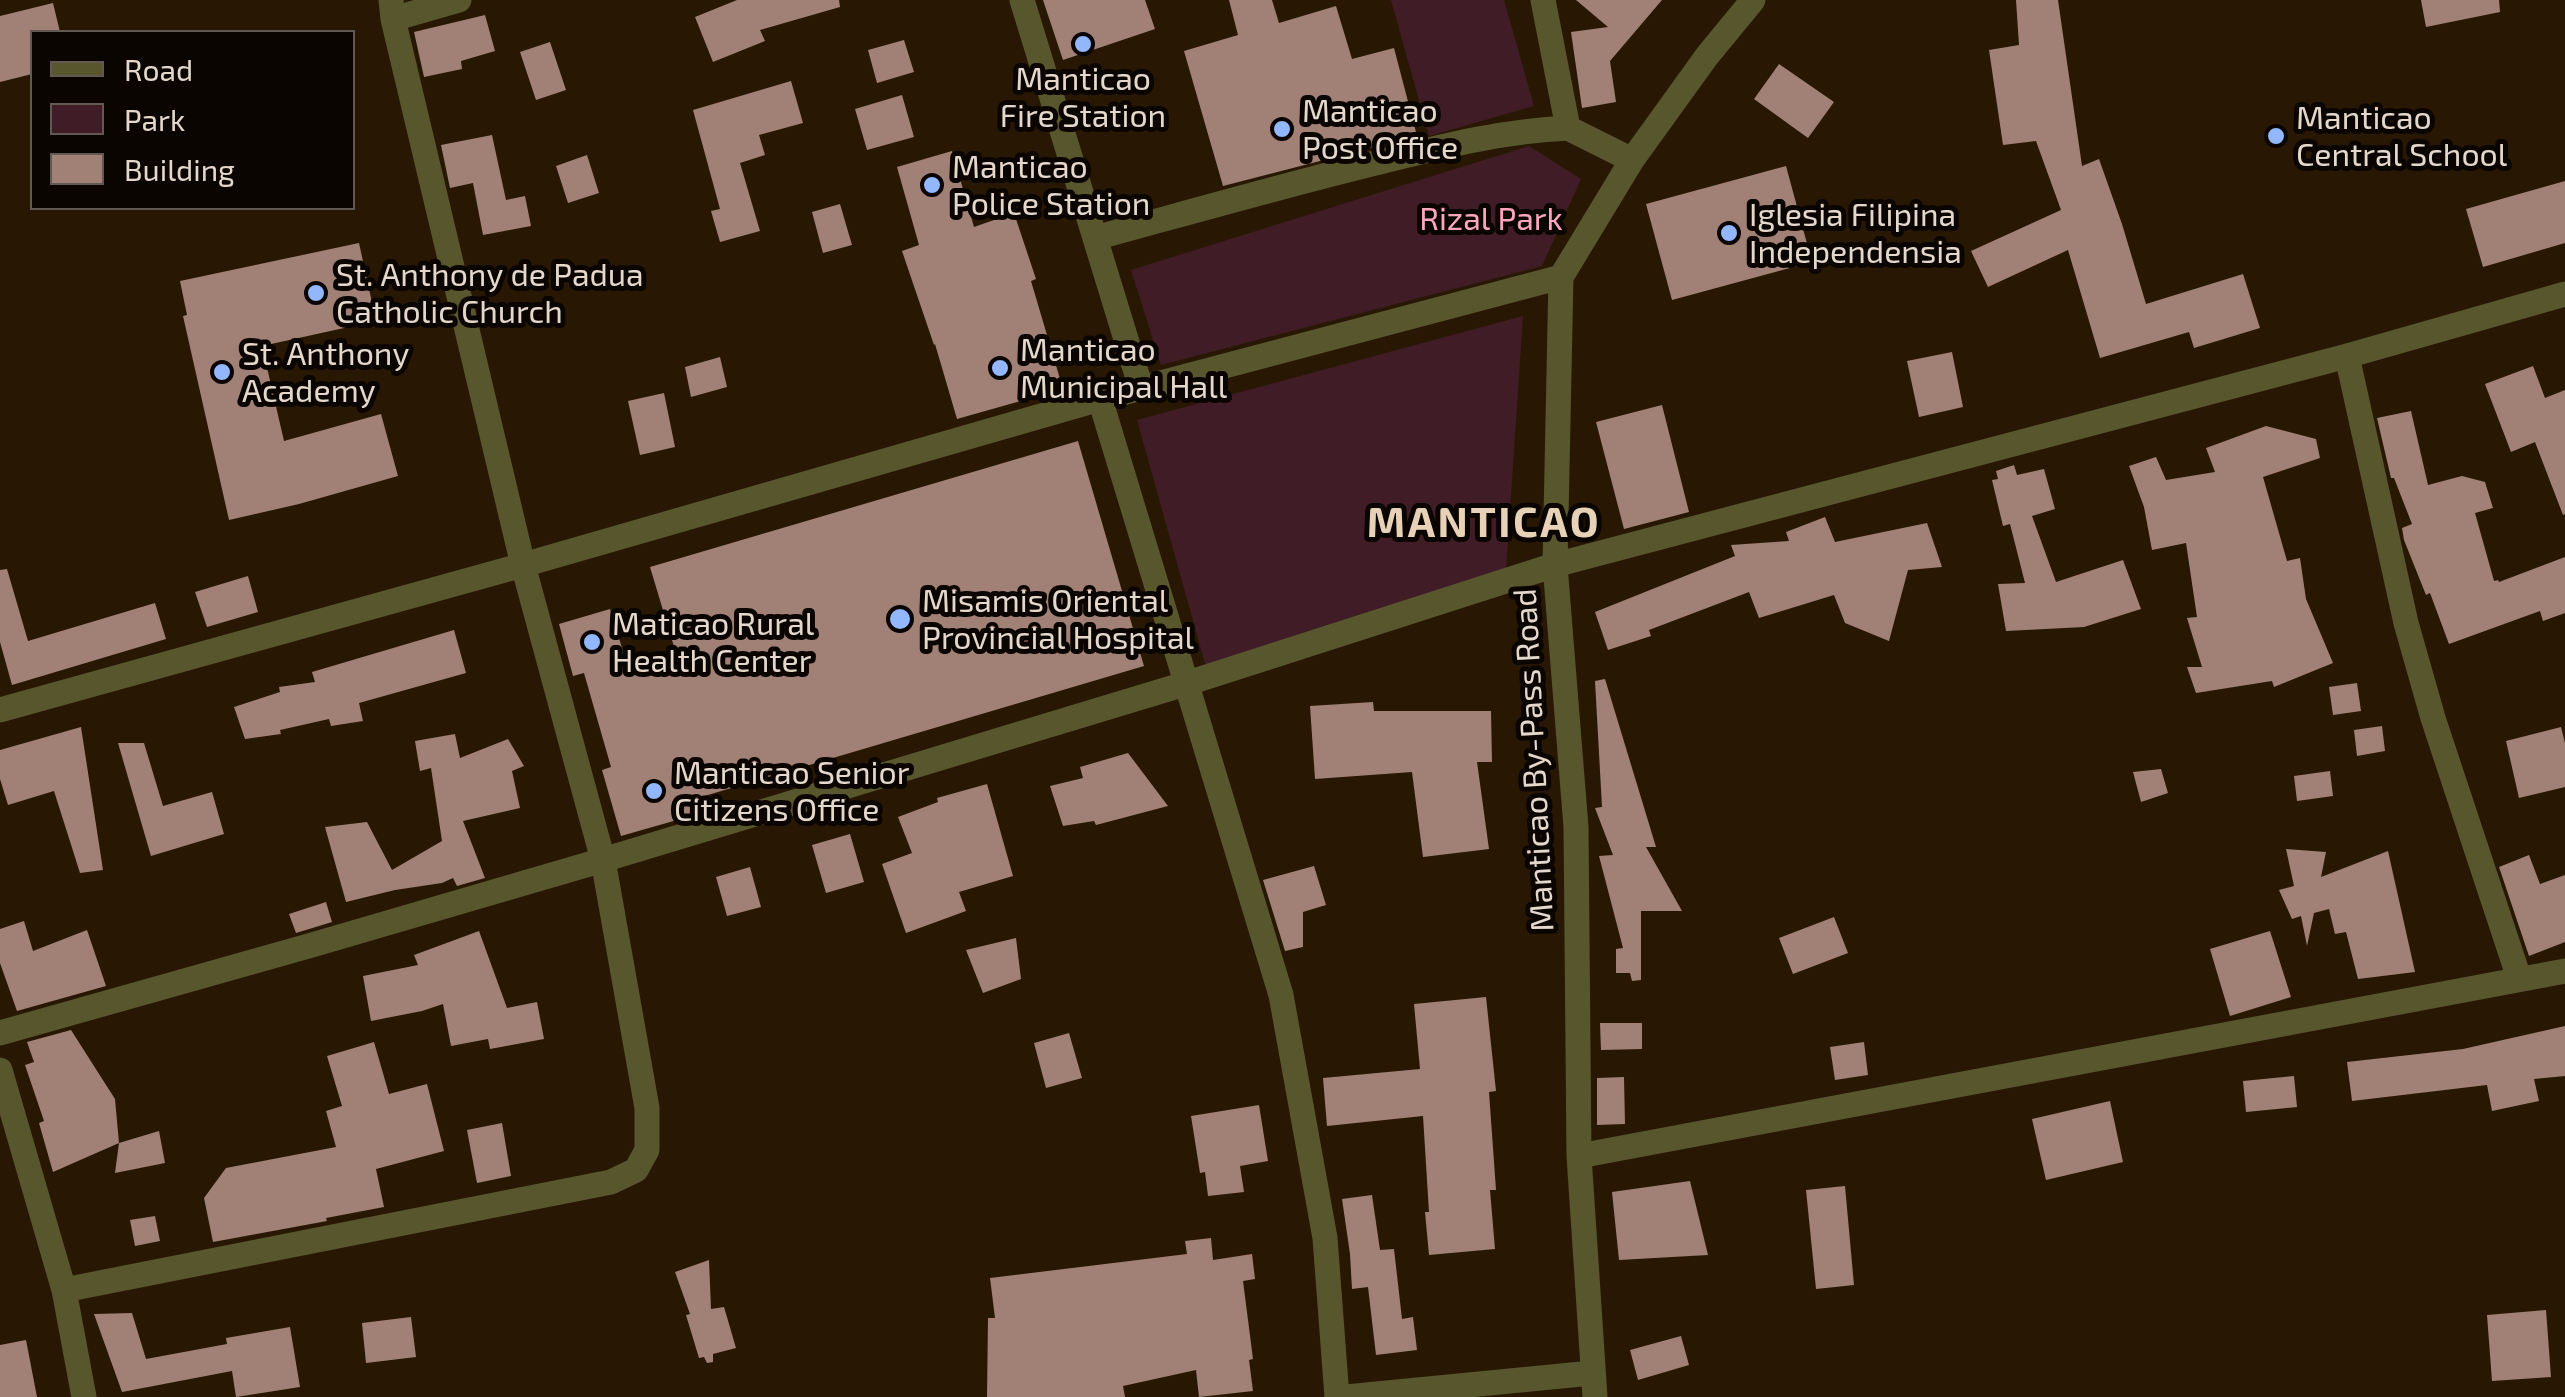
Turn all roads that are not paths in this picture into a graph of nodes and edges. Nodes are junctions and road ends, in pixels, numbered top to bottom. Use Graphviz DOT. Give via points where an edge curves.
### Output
graph roads {
  1 [pos="459,0"];
  2 [pos="1022,0"];
  3 [pos="1543,0"];
  4 [pos="1753,0"];
  5 [pos="392,10"];
  6 [pos="1568,128"];
  7 [pos="1632,160"];
  8 [pos="1094,238"];
  9 [pos="1562,277"];
  10 [pos="2565,294"];
  11 [pos="2347,356"];
  12 [pos="1141,388"];
  13 [pos="1100,399"];
  14 [pos="1555,564"];
  15 [pos="523,565"];
  16 [pos="1188,683"];
  17 [pos="0,710"];
  18 [pos="604,860"];
  19 [pos="2565,970"];
  20 [pos="2519,978"];
  21 [pos="0,1033"];
  22 [pos="0,1070"];
  23 [pos="1579,1156"];
  24 [pos="64,1290"];
  25 [pos="1594,1385"];
  26 [pos="84,1397"];
  27 [pos="1337,1397"];
  28 [pos="1346,1397"];
  1 -- 5 [label="street"];
  2 -- 8 [label="street"];
  3 -- 6 [label="street"];
  4 -- 7 [label="street, Manticao By-Pass Road"];
  5 -- 15 [label="street"];
  6 -- 7 [label="street"];
  6 -- 8 [label="street" via="1464,142"];
  7 -- 9 [label="street, Manticao By-Pass Road"];
  8 -- 12 [label="street"];
  9 -- 12 [label="street"];
  9 -- 14 [label="street, Manticao By-Pass Road"];
  10 -- 11 [label="street"];
  11 -- 14 [label="street"];
  11 -- 20 [label="street" via="2406,624"];
  12 -- 13 [label="street"];
  13 -- 15 [label="street"];
  13 -- 16 [label="street"];
  14 -- 16 [label="street"];
  14 -- 23 [label="street, Manticao By-Pass Road" via="1576,827"];
  15 -- 17 [label="street"];
  15 -- 18 [label="street"];
  16 -- 18 [label="street"];
  16 -- 27 [label="street" via="1281,995 1325,1238"];
  18 -- 21 [label="street"];
  18 -- 24 [label="street" via="647,1108 647,1150 636,1170 550,1195"];
  19 -- 20 [label="street"];
  20 -- 23 [label="street"];
  22 -- 24 [label="street"];
  23 -- 25 [label="street, Manticao By-Pass Road"];
  24 -- 26 [label="street"];
  25 -- 28 [label="street"];
}
